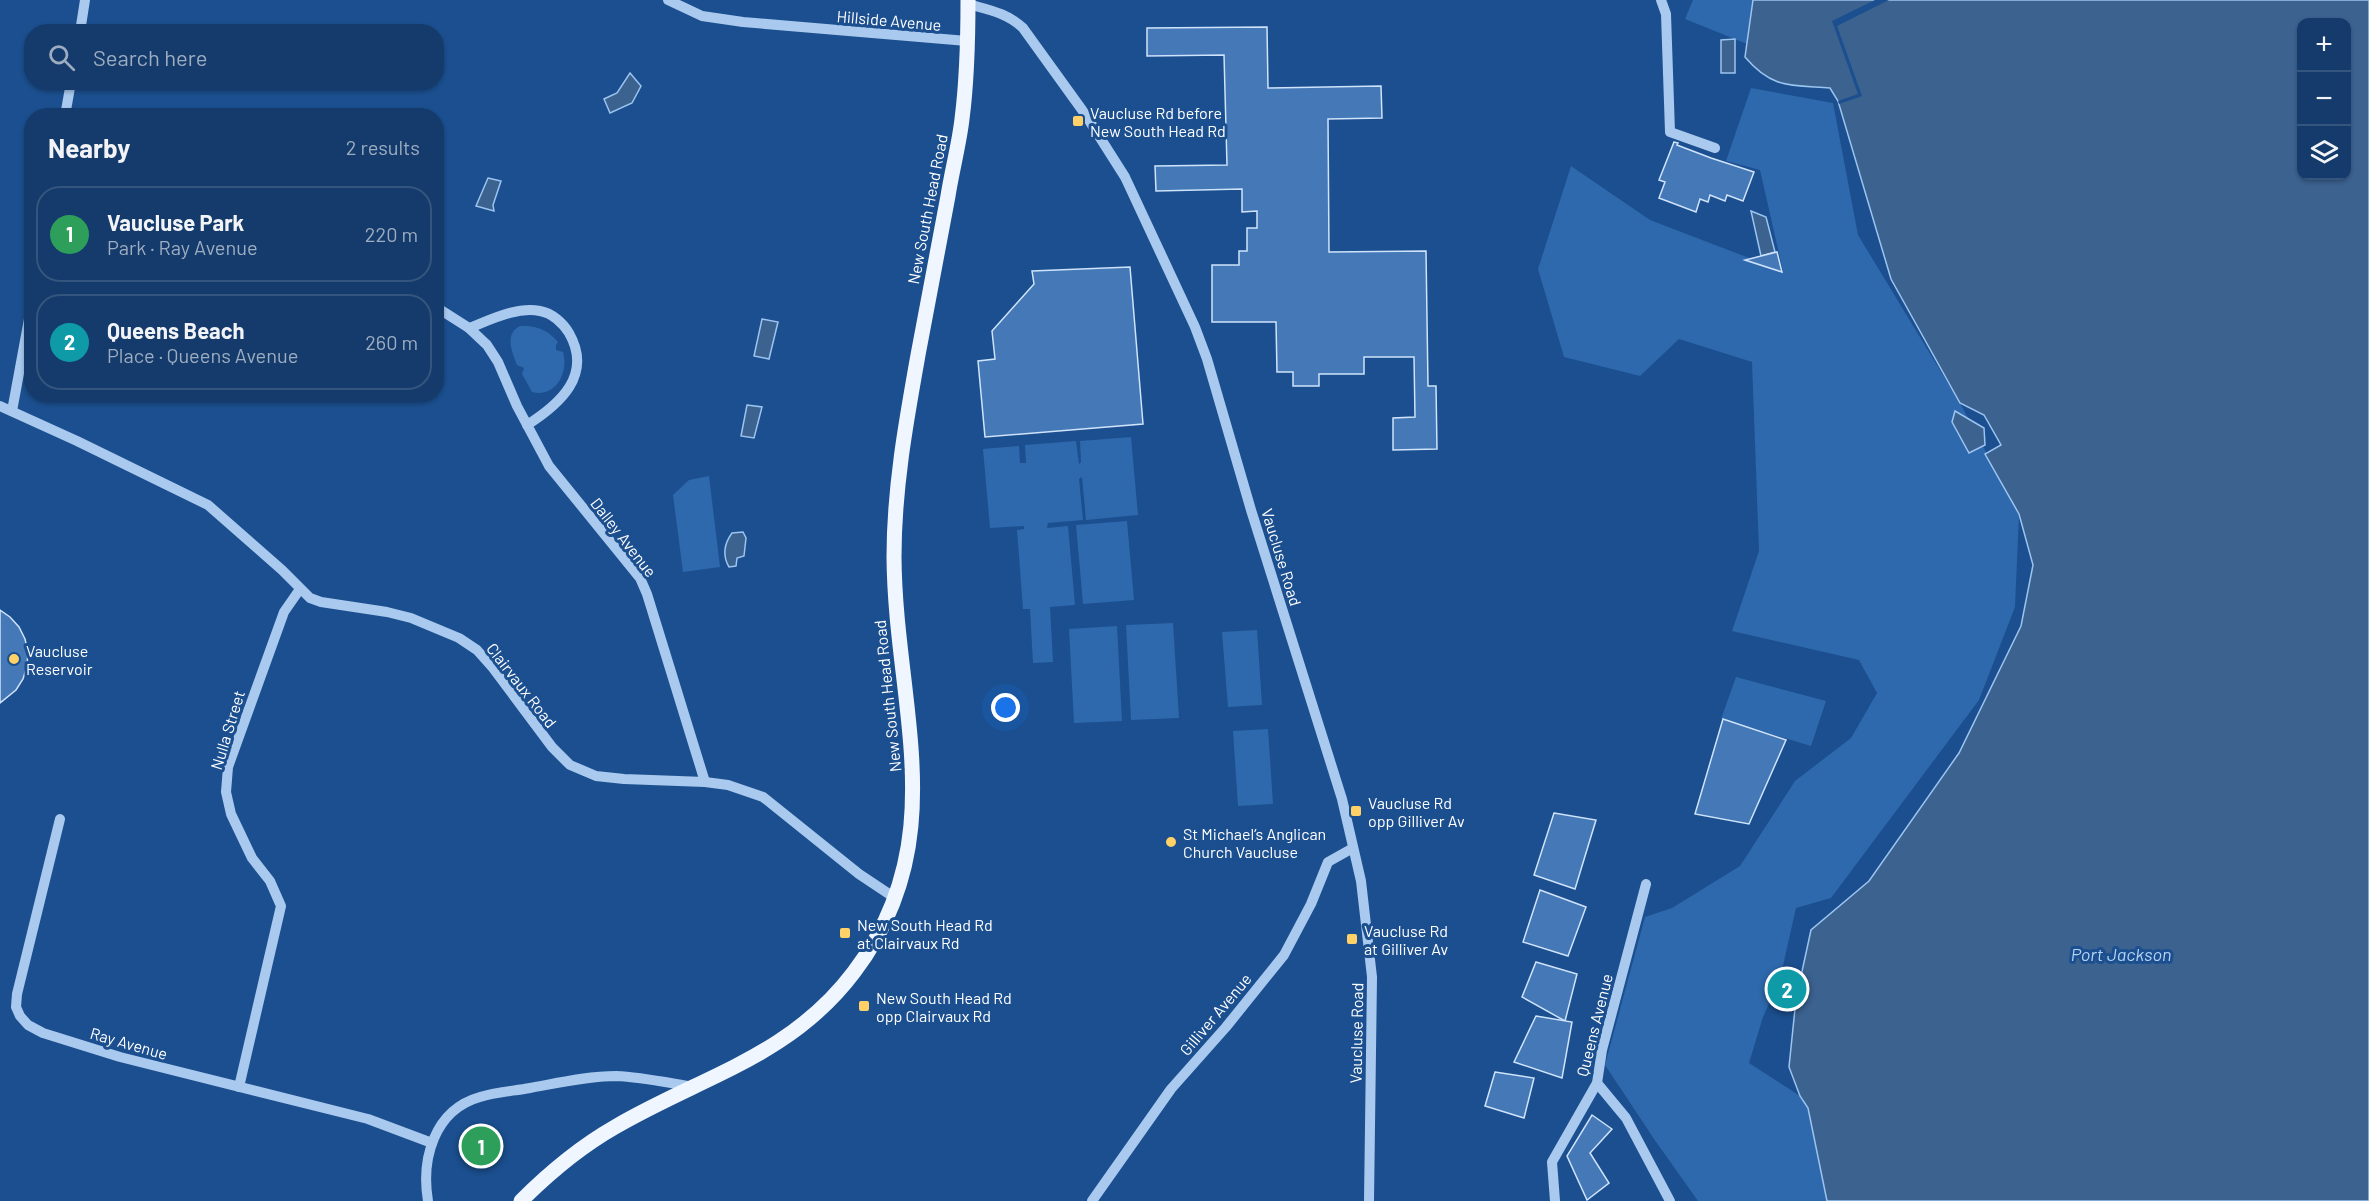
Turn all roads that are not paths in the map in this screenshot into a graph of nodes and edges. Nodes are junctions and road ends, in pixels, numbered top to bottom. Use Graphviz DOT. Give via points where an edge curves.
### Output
graph roads {
  1 [pos="85,0"];
  2 [pos="668,0"];
  3 [pos="1661,0"];
  4 [pos="968,2"];
  5 [pos="81,24"];
  6 [pos="967,41"];
  7 [pos="70,90"];
  8 [pos="66,108"];
  9 [pos="1715,148"];
  10 [pos="444,313"];
  11 [pos="469,328"];
  12 [pos="24,346"];
  13 [pos="0,406"];
  14 [pos="12,411"];
  15 [pos="527,425"];
  16 [pos="300,590"];
  17 [pos="705,782"];
  18 [pos="60,819"];
  19 [pos="1353,848"];
  20 [pos="1646,884"];
  21 [pos="896,898"];
  22 [pos="1597,1083"];
  23 [pos="694,1087"];
  24 [pos="239,1088"];
  25 [pos="432,1143"];
  26 [pos="428,1201"];
  27 [pos="521,1201"];
  28 [pos="1092,1201"];
  29 [pos="1369,1201"];
  30 [pos="1555,1201"];
  31 [pos="1670,1201"];
  1 -- 5 [label="street"];
  2 -- 6 [label="street, Hillside Avenue" via="702,16 742,22"];
  3 -- 9 [label="street" via="1666,14 1670,132"];
  4 -- 6 [label="main road, New South Head Road"];
  4 -- 19 [label="street, Vaucluse Road" via="1012,18 1037,45 1125,177 1179,292 1207,359 1342,799"];
  6 -- 21 [label="main road, New South Head Road" via="962,123 906,421 896,502 897,610 914,780 912,831"];
  7 -- 8 [label="street"];
  10 -- 11 [label="street, Dalley Avenue"];
  11 -- 15 [label="street, Dalley Avenue" via="493,352"];
  11 -- 15 [label="street" via="531,310 549,314 567,329 577,357 573,382 551,410"];
  12 -- 14 [label="street"];
  13 -- 14 [label="street, Clairvaux Road"];
  14 -- 16 [label="street, Clairvaux Road" via="208,505"];
  15 -- 17 [label="street, Dalley Avenue" via="549,466 640,578 648,594"];
  16 -- 17 [label="street, Clairvaux Road" via="321,602 411,618 459,638 493,668 570,765 596,776"];
  16 -- 24 [label="street, Nulla Street" via="284,612 228,767 226,792 231,814 281,906"];
  17 -- 21 [label="street, Clairvaux Road" via="763,797 858,874"];
  18 -- 24 [label="street, Ray Avenue" via="17,994 20,1016 43,1033 94,1050"];
  19 -- 28 [label="street, Gilliver Avenue" via="1328,862 1284,955 1171,1089"];
  19 -- 29 [label="street, Vaucluse Road" via="1366,915 1372,977"];
  20 -- 22 [label="street, Queens Avenue" via="1602,1050"];
  21 -- 23 [label="main road, New South Head Road" via="880,933 853,974 806,1024 759,1055"];
  22 -- 30 [label="street, Queens Avenue" via="1552,1162"];
  22 -- 31 [label="street" via="1626,1118"];
  23 -- 25 [label="street" via="617,1076 479,1097 449,1116"];
  23 -- 27 [label="main road, New South Head Road" via="595,1139"];
  24 -- 25 [label="street, Ray Avenue" via="368,1119"];
  25 -- 26 [label="street" via="426,1162"];
}
